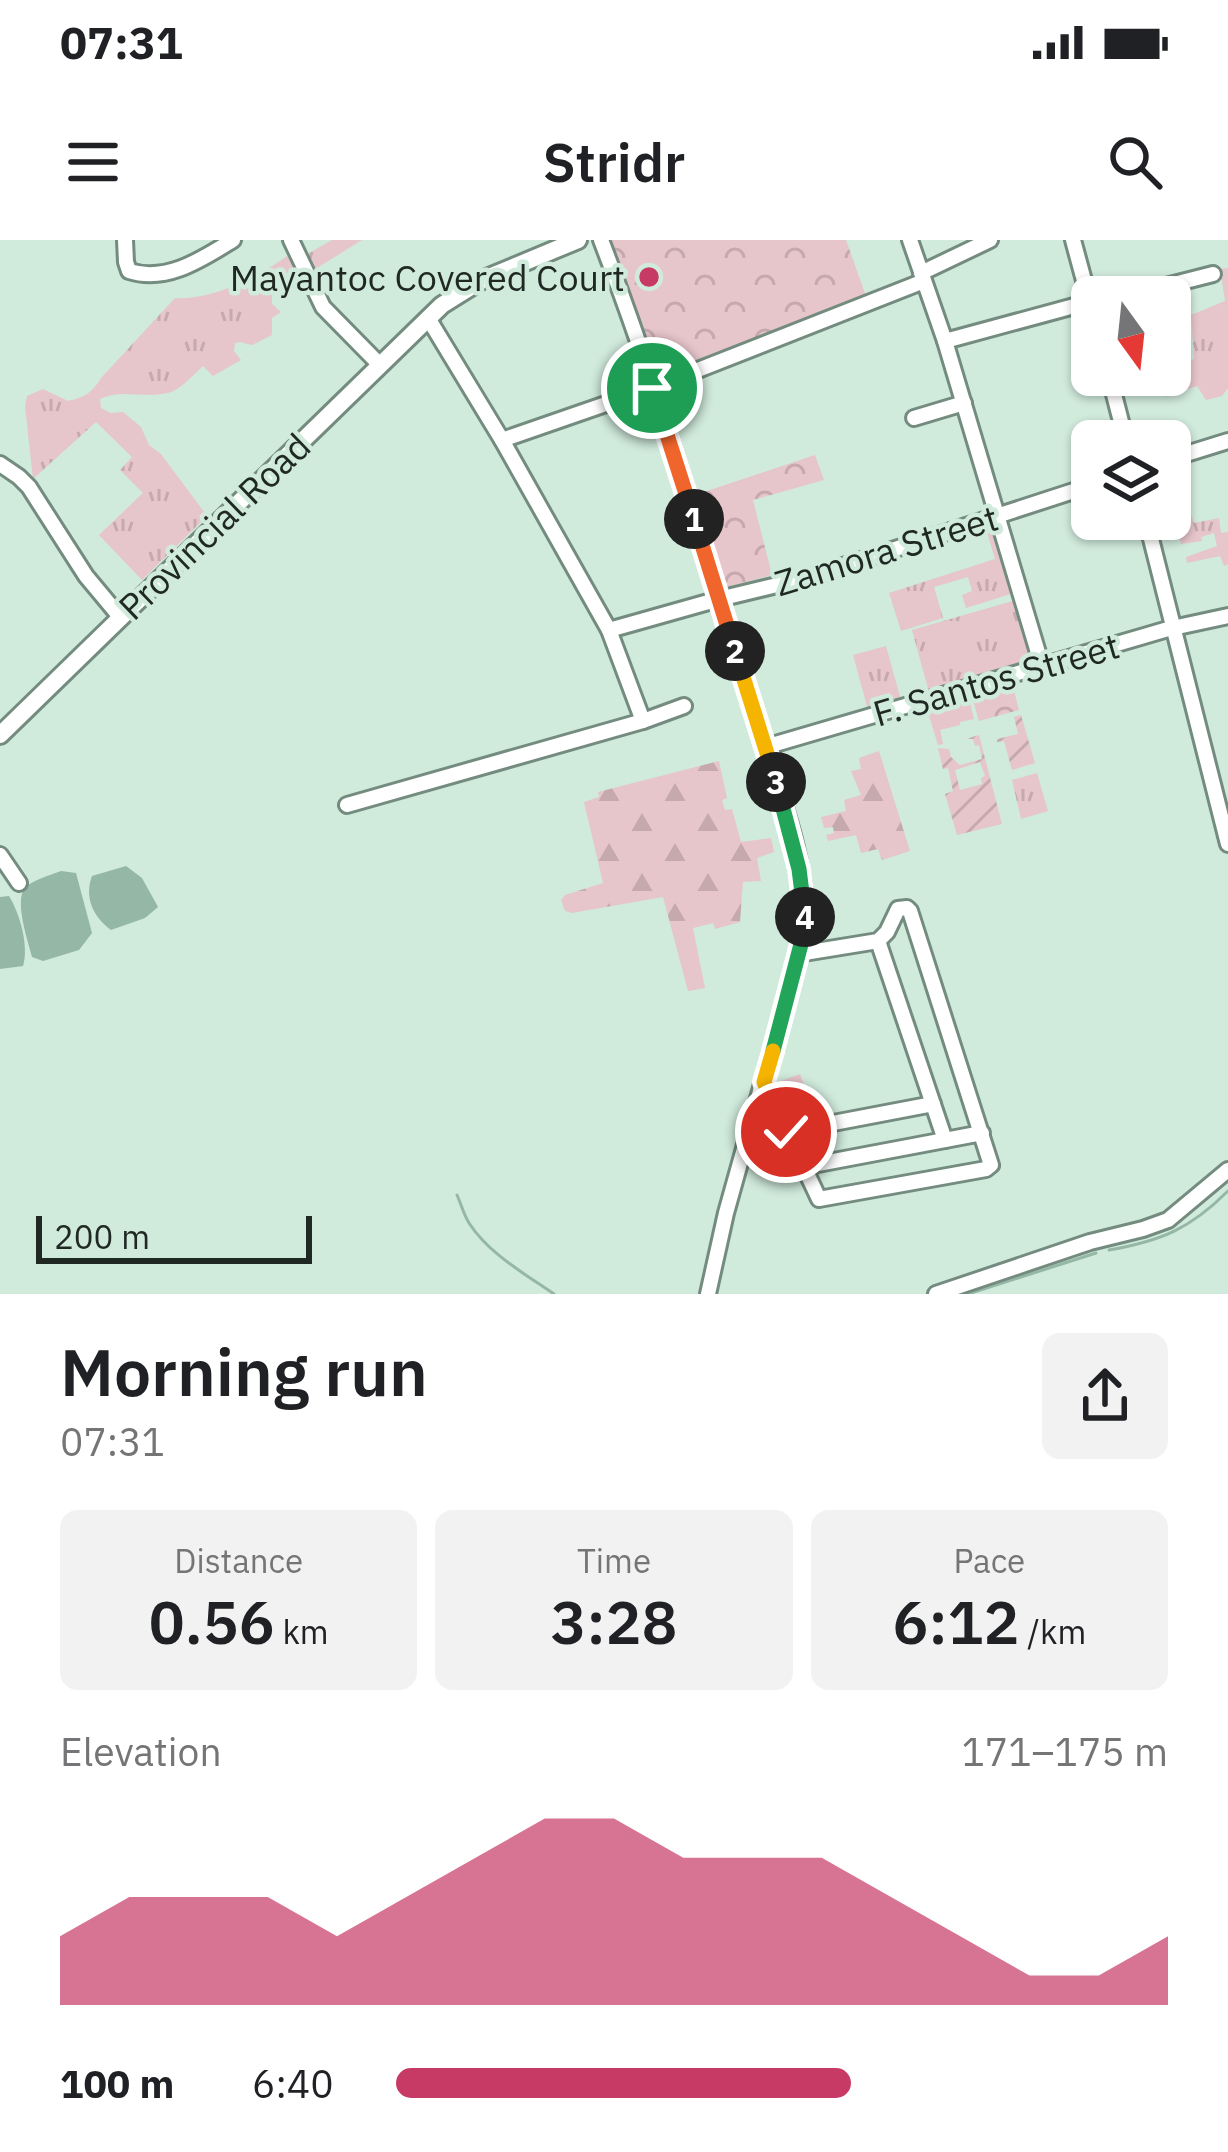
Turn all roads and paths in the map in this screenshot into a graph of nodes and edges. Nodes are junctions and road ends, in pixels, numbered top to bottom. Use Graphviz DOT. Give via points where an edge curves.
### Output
graph roads {
  1 [pos="125,240"];
  2 [pos="232,240"];
  3 [pos="291,240"];
  4 [pos="578,240"];
  5 [pos="601,240"];
  6 [pos="910,240"];
  7 [pos="990,240"];
  8 [pos="1073,240"];
  9 [pos="1213,274"];
  10 [pos="1083,276"];
  11 [pos="922,277"];
  12 [pos="1191,280"];
  13 [pos="1071,311"];
  14 [pos="428,318"];
  15 [pos="944,340"];
  16 [pos="379,364"];
  17 [pos="652,388"];
  18 [pos="964,404"];
  19 [pos="914,418"];
  20 [pos="502,440"];
  21 [pos="1228,441"];
  22 [pos="1191,452"];
  23 [pos="0,464"];
  24 [pos="1071,491"];
  25 [pos="998,516"];
  26 [pos="1152,540"];
  27 [pos="719,599"];
  28 [pos="1228,616"];
  29 [pos="121,617"];
  30 [pos="1175,628"];
  31 [pos="609,630"];
  32 [pos="1042,666"];
  33 [pos="684,706"];
  34 [pos="643,721"];
  35 [pos="0,735"];
  36 [pos="765,747"];
  37 [pos="347,805"];
  38 [pos="1228,844"];
  39 [pos="0,855"];
  40 [pos="19,883"];
  41 [pos="878,941"];
  42 [pos="798,954"];
  43 [pos="764,1082"];
  44 [pos="932,1104"];
  45 [pos="786,1132"];
  46 [pos="982,1133"];
  47 [pos="945,1140"];
  48 [pos="802,1167"];
  49 [pos="1228,1170"];
  50 [pos="708,1294"];
  51 [pos="936,1294"];
  1 -- 2 [label="street" via="129,271 141,274 186,267"];
  3 -- 16 [label="street" via="322,307"];
  4 -- 14 [label="main road, Provincial Road" via="482,280"];
  5 -- 17 [label="street"];
  6 -- 11 [label="street"];
  7 -- 11 [label="street"];
  8 -- 10 [label="street"];
  9 -- 12 [label="street"];
  11 -- 15 [label="street"];
  11 -- 17 [label="street"];
  13 -- 15 [label="street"];
  14 -- 16 [label="main road, Provincial Road"];
  14 -- 20 [label="street"];
  15 -- 18 [label="street"];
  16 -- 29 [label="main road, Provincial Road"];
  17 -- 20 [label="street"];
  17 -- 27 [label="street"];
  18 -- 19 [label="street"];
  18 -- 25 [label="street"];
  20 -- 31 [label="street"];
  21 -- 22 [label="street"];
  23 -- 29 [label="street" via="29,487"];
  24 -- 25 [label="street, Zamora Street"];
  25 -- 27 [label="street, Zamora Street"];
  25 -- 32 [label="street"];
  26 -- 30 [label="street"];
  27 -- 31 [label="street, Zamora Street"];
  27 -- 36 [label="street"];
  28 -- 30 [label="street, F. Santos Street"];
  29 -- 35 [label="main road, Provincial Road"];
  30 -- 32 [label="street, F. Santos Street"];
  30 -- 38 [label="street"];
  31 -- 34 [label="street"];
  32 -- 36 [label="street, F. Santos Street"];
  33 -- 34 [label="street"];
  34 -- 37 [label="street"];
  36 -- 42 [label="street" via="804,893"];
  39 -- 40 [label="street"];
  41 -- 42 [label="street"];
  41 -- 44 [label="street"];
  41 -- 46 [label="street" via="898,909 907,908"];
  42 -- 43 [label="street"];
  43 -- 45 [label="street"];
  43 -- 50 [label="street"];
  44 -- 45 [label="street"];
  44 -- 47 [label="street"];
  45 -- 48 [label="street"];
  46 -- 47 [label="street"];
  46 -- 48 [label="street" via="986,1169 823,1199"];
  47 -- 48 [label="street"];
  49 -- 51 [label="street" via="1168,1220"];
}
